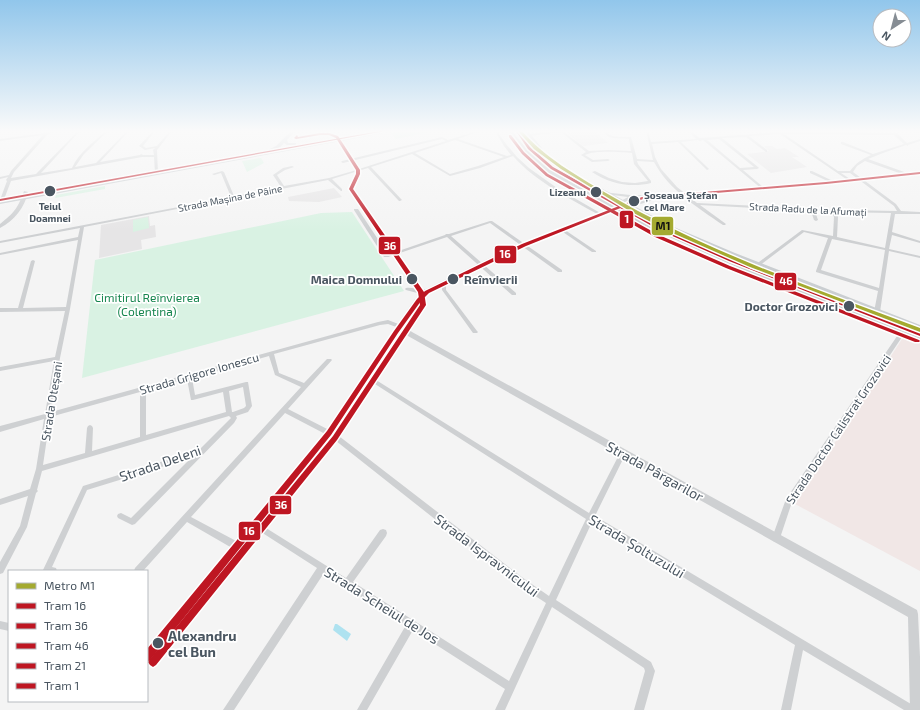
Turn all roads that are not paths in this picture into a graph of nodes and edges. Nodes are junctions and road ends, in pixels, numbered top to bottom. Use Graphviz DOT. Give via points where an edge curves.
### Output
graph roads {
  1 [pos="20,164"];
  2 [pos="47,164"];
  3 [pos="75,164"];
  4 [pos="97,164"];
  5 [pos="155,164"];
  6 [pos="195,164"];
  7 [pos="379,164"];
  8 [pos="431,164"];
  9 [pos="484,164"];
  10 [pos="524,164"];
  11 [pos="553,164"];
  12 [pos="636,164"];
  13 [pos="657,164"];
  14 [pos="702,164"];
  15 [pos="734,164"];
  16 [pos="751,164"];
  17 [pos="827,164"];
  18 [pos="858,164"];
  19 [pos="878,164"];
  20 [pos="544,165"];
  21 [pos="292,167"];
  22 [pos="370,167"];
  23 [pos="73,168"];
  24 [pos="707,169"];
  25 [pos="740,169"];
  26 [pos="156,171"];
  27 [pos="594,172"];
  28 [pos="811,172"];
  29 [pos="839,172"];
  30 [pos="850,172"];
  31 [pos="920,172"];
  32 [pos="914,173"];
  33 [pos="214,174"];
  34 [pos="906,174"];
  35 [pos="37,175"];
  36 [pos="920,176"];
  37 [pos="0,178"];
  38 [pos="8,178"];
  39 [pos="329,179"];
  40 [pos="860,179"];
  41 [pos="849,180"];
  42 [pos="833,182"];
  43 [pos="283,188"];
  44 [pos="762,188"];
  45 [pos="341,190"];
  46 [pos="601,191"];
  47 [pos="683,194"];
  48 [pos="26,195"];
  49 [pos="636,196"];
  50 [pos="665,196"];
  51 [pos="233,197"];
  52 [pos="1,199"];
  53 [pos="400,200"];
  54 [pos="622,202"];
  55 [pos="696,204"];
  56 [pos="630,206"];
  57 [pos="616,208"];
  58 [pos="356,210"];
  59 [pos="813,210"];
  60 [pos="834,211"];
  61 [pos="920,212"];
  62 [pos="893,213"];
  63 [pos="900,213"];
  64 [pos="600,214"];
  65 [pos="816,220"];
  66 [pos="724,224"];
  67 [pos="0,226"];
  68 [pos="82,226"];
  69 [pos="561,229"];
  70 [pos="890,233"];
  71 [pos="447,235"];
  72 [pos="830,237"];
  73 [pos="80,238"];
  74 [pos="835,238"];
  75 [pos="0,242"];
  76 [pos="920,242"];
  77 [pos="524,245"];
  78 [pos="888,250"];
  79 [pos="594,251"];
  80 [pos="0,254"];
  81 [pos="386,256"];
  82 [pos="920,257"];
  83 [pos="33,261"];
  84 [pos="480,264"];
  85 [pos="757,265"];
  86 [pos="560,271"];
  87 [pos="444,282"];
  88 [pos="881,290"];
  89 [pos="427,291"];
  90 [pos="514,294"];
  91 [pos="417,300"];
  92 [pos="68,309"];
  93 [pos="0,310"];
  94 [pos="20,310"];
  95 [pos="877,312"];
  96 [pos="399,326"];
  97 [pos="906,327"];
  98 [pos="920,328"];
  99 [pos="475,332"];
  100 [pos="920,337"];
  101 [pos="271,353"];
  102 [pos="57,358"];
  103 [pos="329,360"];
  104 [pos="0,369"];
  105 [pos="189,376"];
  106 [pos="366,376"];
  107 [pos="305,386"];
  108 [pos="143,389"];
  109 [pos="226,390"];
  110 [pos="284,410"];
  111 [pos="231,414"];
  112 [pos="48,416"];
  113 [pos="90,428"];
  114 [pos="0,429"];
  115 [pos="143,439"];
  116 [pos="202,452"];
  117 [pos="623,453"];
  118 [pos="88,455"];
  119 [pos="39,469"];
  120 [pos="34,491"];
  121 [pos="0,502"];
  122 [pos="121,516"];
  123 [pos="186,518"];
  124 [pos="590,518"];
  125 [pos="253,523"];
  126 [pos="383,533"];
  127 [pos="776,538"];
  128 [pos="235,545"];
  129 [pos="322,568"];
  130 [pos="0,570"];
  131 [pos="47,570"];
  132 [pos="139,570"];
  133 [pos="347,584"];
  134 [pos="550,602"];
  135 [pos="917,616"];
  136 [pos="411,624"];
  137 [pos="800,644"];
  138 [pos="510,687"];
  139 [pos="918,698"];
  140 [pos="228,710"];
  141 [pos="362,710"];
  142 [pos="500,710"];
  143 [pos="639,710"];
  144 [pos="786,710"];
  145 [pos="914,710"];
  1 -- 38 [label="street"];
  2 -- 35 [label="street"];
  3 -- 23 [label="street"];
  4 -- 23 [label="street"];
  5 -- 26 [label="street"];
  6 -- 26 [label="main road"];
  7 -- 22 [label="street, Strada Mașina de Pâine"];
  8 -- 9 [label="street" via="450,175"];
  10 -- 64 [label="street"];
  11 -- 46 [label="main road"];
  12 -- 27 [label="street" via="650,182 612,182"];
  13 -- 47 [label="street"];
  14 -- 24 [label="street"];
  15 -- 25 [label="street"];
  16 -- 25 [label="street" via="756,168"];
  17 -- 29 [label="street"];
  18 -- 30 [label="street"];
  19 -- 34 [label="street"];
  20 -- 57 [label="main road"];
  21 -- 43 [label="street" via="275,175"];
  22 -- 39 [label="street, Strada Mașina de Pâine"];
  22 -- 53 [label="street"];
  23 -- 35 [label="street"];
  25 -- 44 [label="street"];
  26 -- 48 [label="main road"];
  28 -- 42 [label="street"];
  29 -- 30 [label="street"];
  29 -- 41 [label="street"];
  30 -- 40 [label="street"];
  31 -- 32 [label="street"];
  32 -- 34 [label="street"];
  32 -- 36 [label="street"];
  33 -- 51 [label="street" via="222,172"];
  34 -- 40 [label="street"];
  35 -- 38 [label="street"];
  37 -- 38 [label="street"];
  38 -- 52 [label="street"];
  39 -- 43 [label="street, Strada Mașina de Pâine"];
  39 -- 45 [label="street"];
  40 -- 41 [label="street"];
  40 -- 63 [label="street" via="894,205"];
  41 -- 42 [label="street"];
  42 -- 44 [label="street"];
  43 -- 51 [label="street, Strada Mașina de Pâine"];
  44 -- 47 [label="street"];
  46 -- 49 [label="street" via="616,196"];
  46 -- 54 [label="main road"];
  47 -- 50 [label="street"];
  47 -- 55 [label="street"];
  48 -- 52 [label="main road"];
  48 -- 67 [label="street" via="21,208"];
  49 -- 50 [label="street"];
  49 -- 54 [label="street"];
  50 -- 56 [label="street"];
  51 -- 68 [label="street, Strada Mașina de Pâine"];
  54 -- 56 [label="main road"];
  54 -- 57 [label="street"];
  55 -- 59 [label="street, Strada Radu de la Afumați"];
  55 -- 66 [label="street"];
  56 -- 57 [label="street"];
  56 -- 85 [label="main road" via="691,238"];
  57 -- 64 [label="street"];
  57 -- 97 [label="main road" via="703,251"];
  58 -- 81 [label="street"];
  59 -- 60 [label="street, Strada Radu de la Afumați"];
  59 -- 65 [label="street"];
  60 -- 62 [label="street, Strada Radu de la Afumați"];
  60 -- 74 [label="street"];
  61 -- 63 [label="street, Strada Radu de la Afumați"];
  62 -- 63 [label="street, Strada Radu de la Afumați"];
  62 -- 70 [label="street"];
  64 -- 69 [label="street"];
  68 -- 73 [label="street, Strada Oteșani"];
  68 -- 75 [label="street, Strada Mașina de Pâine"];
  69 -- 77 [label="street"];
  69 -- 79 [label="street"];
  70 -- 76 [label="street"];
  70 -- 78 [label="street"];
  71 -- 77 [label="street" via="491,222"];
  71 -- 81 [label="street"];
  71 -- 84 [label="street"];
  72 -- 74 [label="street"];
  72 -- 85 [label="street" via="802,232"];
  72 -- 88 [label="street" via="818,271"];
  73 -- 80 [label="street"];
  73 -- 92 [label="street, Strada Oteșani"];
  74 -- 78 [label="street"];
  77 -- 84 [label="street"];
  77 -- 86 [label="street"];
  78 -- 82 [label="street"];
  78 -- 88 [label="street"];
  83 -- 94 [label="street"];
  84 -- 87 [label="street"];
  84 -- 90 [label="street"];
  85 -- 95 [label="main road"];
  87 -- 89 [label="street"];
  87 -- 99 [label="street" via="444,290"];
  88 -- 95 [label="street"];
  89 -- 91 [label="street"];
  89 -- 91 [label="street" via="408,289"];
  91 -- 96 [label="street"];
  92 -- 94 [label="street"];
  92 -- 102 [label="street, Strada Oteșani"];
  93 -- 94 [label="street"];
  95 -- 97 [label="main road"];
  96 -- 101 [label="street, Strada Grigore Ionescu" via="388,322 380,323"];
  96 -- 117 [label="street, Strada Pârgarilor"];
  97 -- 98 [label="main road"];
  97 -- 100 [label="main road"];
  97 -- 127 [label="street, Strada Doctor Calistrat Grozovici" via="789,500"];
  101 -- 105 [label="street, Strada Grigore Ionescu"];
  101 -- 107 [label="street" via="277,374"];
  102 -- 104 [label="street"];
  102 -- 112 [label="street, Strada Oteșani"];
  103 -- 107 [label="street"];
  105 -- 108 [label="street, Strada Grigore Ionescu"];
  105 -- 109 [label="street" via="193,398"];
  106 -- 124 [label="street, Strada Șoltuzului"];
  107 -- 110 [label="street"];
  108 -- 112 [label="street, Strada Grigore Ionescu"];
  108 -- 115 [label="street"];
  109 -- 111 [label="street"];
  109 -- 111 [label="street" via="246,384 249,406 246,410"];
  110 -- 123 [label="street"];
  110 -- 134 [label="street, Strada Ispravnicului" via="328,432 493,561"];
  111 -- 115 [label="street, Strada Deleni"];
  111 -- 116 [label="street, Strada Deleni" via="234,418 232,421"];
  112 -- 114 [label="street, Strada Grigore Ionescu"];
  112 -- 119 [label="street, Strada Oteșani"];
  113 -- 118 [label="street"];
  115 -- 118 [label="street, Strada Deleni"];
  116 -- 122 [label="street" via="132,522"];
  116 -- 131 [label="street, Strada Deleni" via="85,488"];
  117 -- 124 [label="street"];
  117 -- 127 [label="street, Strada Pârgarilor"];
  118 -- 119 [label="street, Strada Deleni"];
  119 -- 120 [label="street, Strada Oteșani"];
  120 -- 121 [label="street"];
  120 -- 130 [label="street, Strada Oteșani" via="23,527"];
  123 -- 128 [label="street"];
  123 -- 132 [label="street"];
  124 -- 134 [label="street"];
  124 -- 137 [label="street, Strada Șoltuzului"];
  125 -- 129 [label="street, Strada Scheiul de Jos"];
  126 -- 133 [label="street"];
  127 -- 135 [label="street, Strada Pârgarilor"];
  129 -- 133 [label="street, Strada Scheiul de Jos"];
  129 -- 140 [label="street"];
  133 -- 136 [label="street, Strada Scheiul de Jos"];
  134 -- 138 [label="street"];
  134 -- 143 [label="street, Strada Ispravnicului" via="648,665 650,671"];
  135 -- 139 [label="street"];
  136 -- 138 [label="street, Strada Scheiul de Jos"];
  136 -- 141 [label="street"];
  137 -- 144 [label="street"];
  137 -- 145 [label="street, Strada Șoltuzului"];
  138 -- 142 [label="street"];
  139 -- 145 [label="street"];
}
